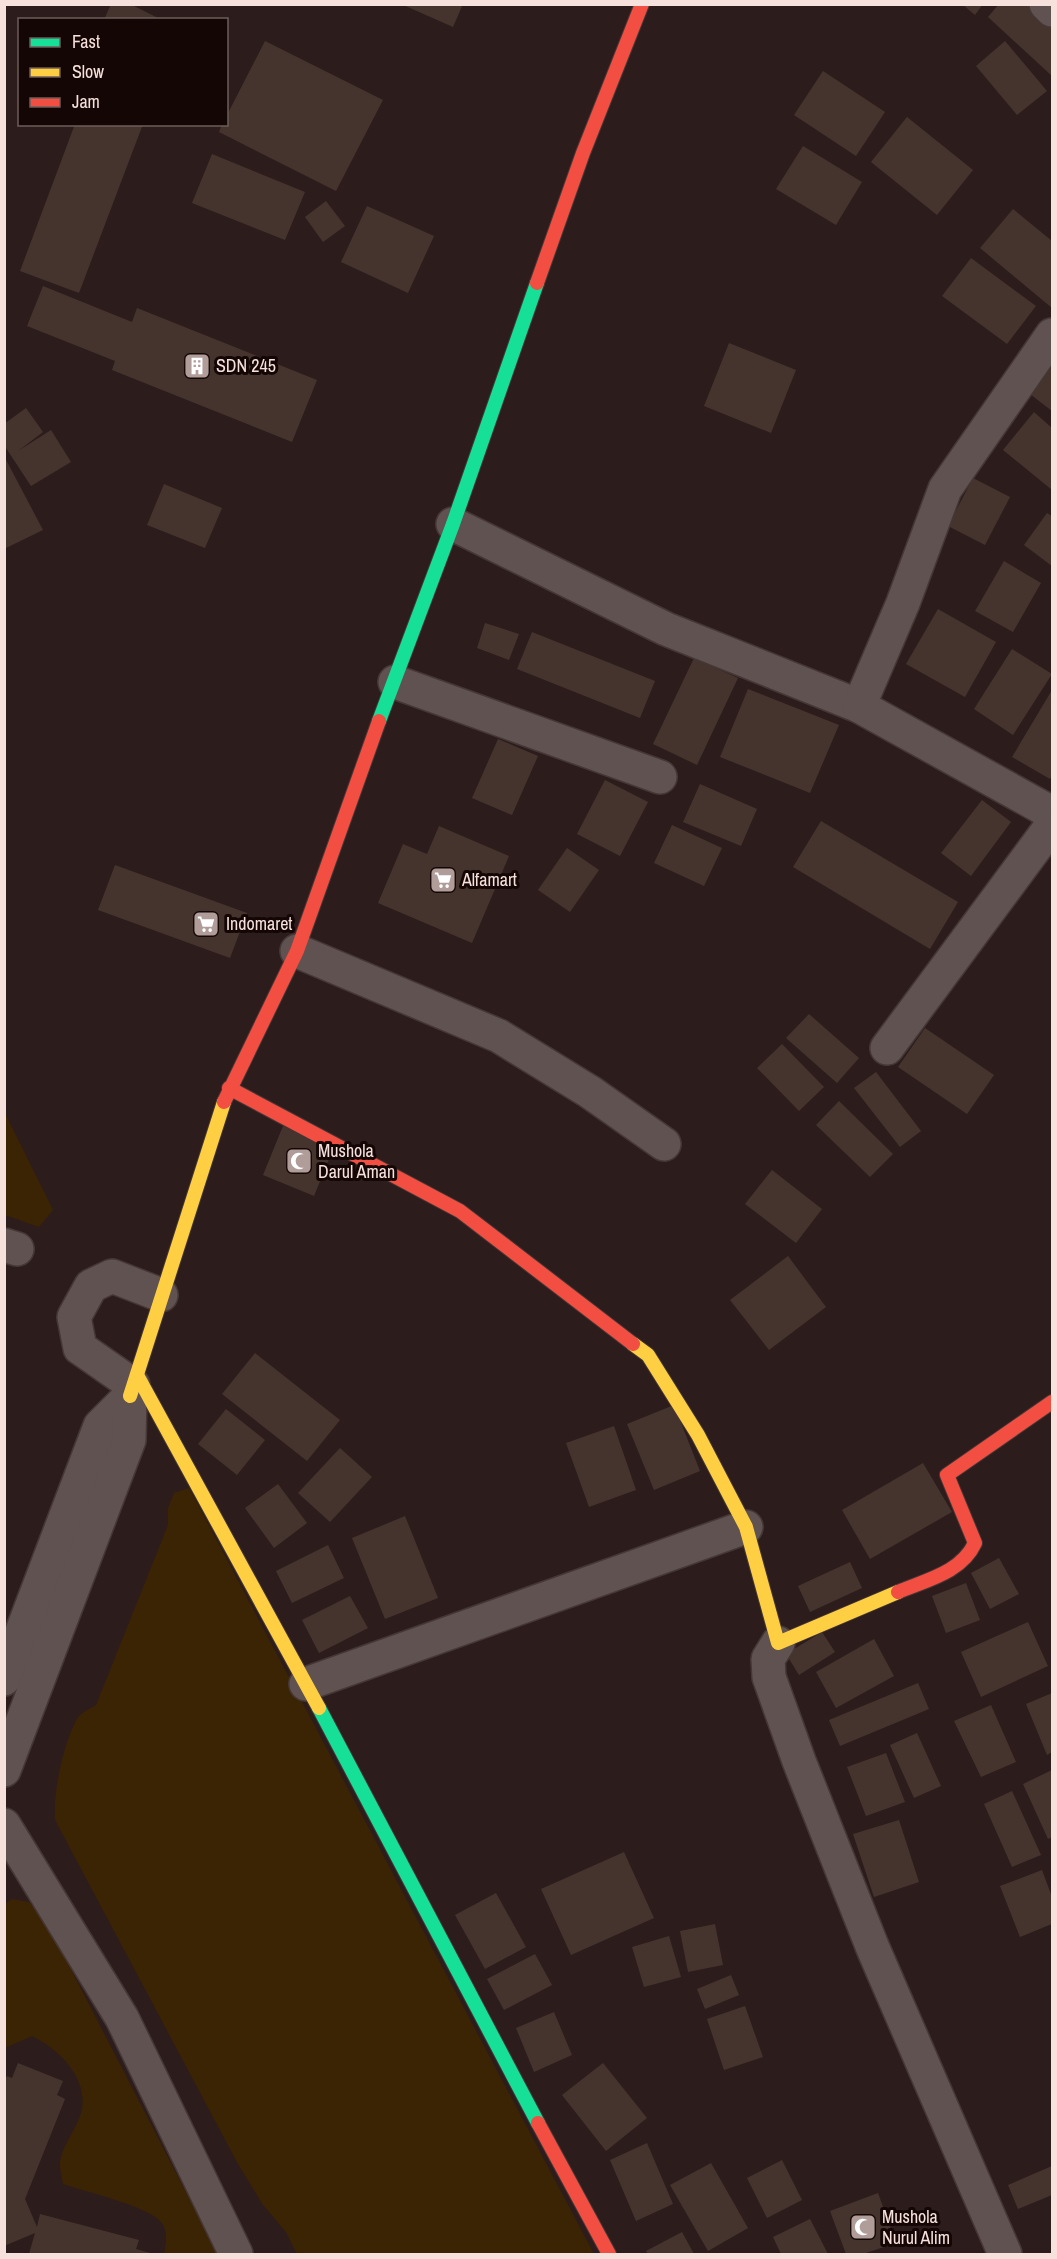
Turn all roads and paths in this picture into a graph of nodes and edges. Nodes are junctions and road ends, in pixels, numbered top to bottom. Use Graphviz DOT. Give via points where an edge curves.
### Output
graph roads {
  1 [pos="642,4"];
  2 [pos="1046,4"];
  3 [pos="1053,10"];
  4 [pos="1053,335"];
  5 [pos="453,524"];
  6 [pos="395,682"];
  7 [pos="859,705"];
  8 [pos="660,777"];
  9 [pos="1053,813"];
  10 [pos="1053,825"];
  11 [pos="297,951"];
  12 [pos="887,1048"];
  13 [pos="229,1088"];
  14 [pos="664,1144"];
  15 [pos="162,1294"];
  16 [pos="133,1385"];
  17 [pos="1053,1402"];
  18 [pos="746,1527"];
  19 [pos="778,1643"];
  20 [pos="4,1679"];
  21 [pos="306,1684"];
  22 [pos="4,1770"];
  23 [pos="4,1825"];
  24 [pos="236,2254"];
  25 [pos="609,2254"];
  26 [pos="1005,2254"];
  1 -- 5 [label="street" via="583,153"];
  2 -- 3 [label="street"];
  4 -- 7 [label="street" via="945,489 903,603"];
  5 -- 6 [label="street"];
  5 -- 7 [label="street" via="666,629"];
  6 -- 8 [label="street"];
  6 -- 11 [label="street"];
  7 -- 9 [label="street"];
  10 -- 12 [label="street"];
  11 -- 13 [label="street"];
  11 -- 14 [label="street" via="499,1036"];
  13 -- 15 [label="street"];
  13 -- 18 [label="street" via="460,1211 640,1347 657,1367 698,1435"];
  15 -- 16 [label="street"];
  15 -- 16 [label="street" via="112,1276 91,1286 74,1317 80,1348"];
  16 -- 20 [label="street" via="100,1426"];
  16 -- 21 [label="street"];
  16 -- 22 [label="street" via="129,1440"];
  17 -- 19 [label="street" via="947,1475 975,1543 969,1556 953,1569"];
  18 -- 19 [label="street"];
  18 -- 21 [label="street"];
  19 -- 26 [label="street" via="768,1659 769,1677 800,1761 872,1946"];
  21 -- 25 [label="street"];
  23 -- 24 [label="street" via="122,2018"];
}
